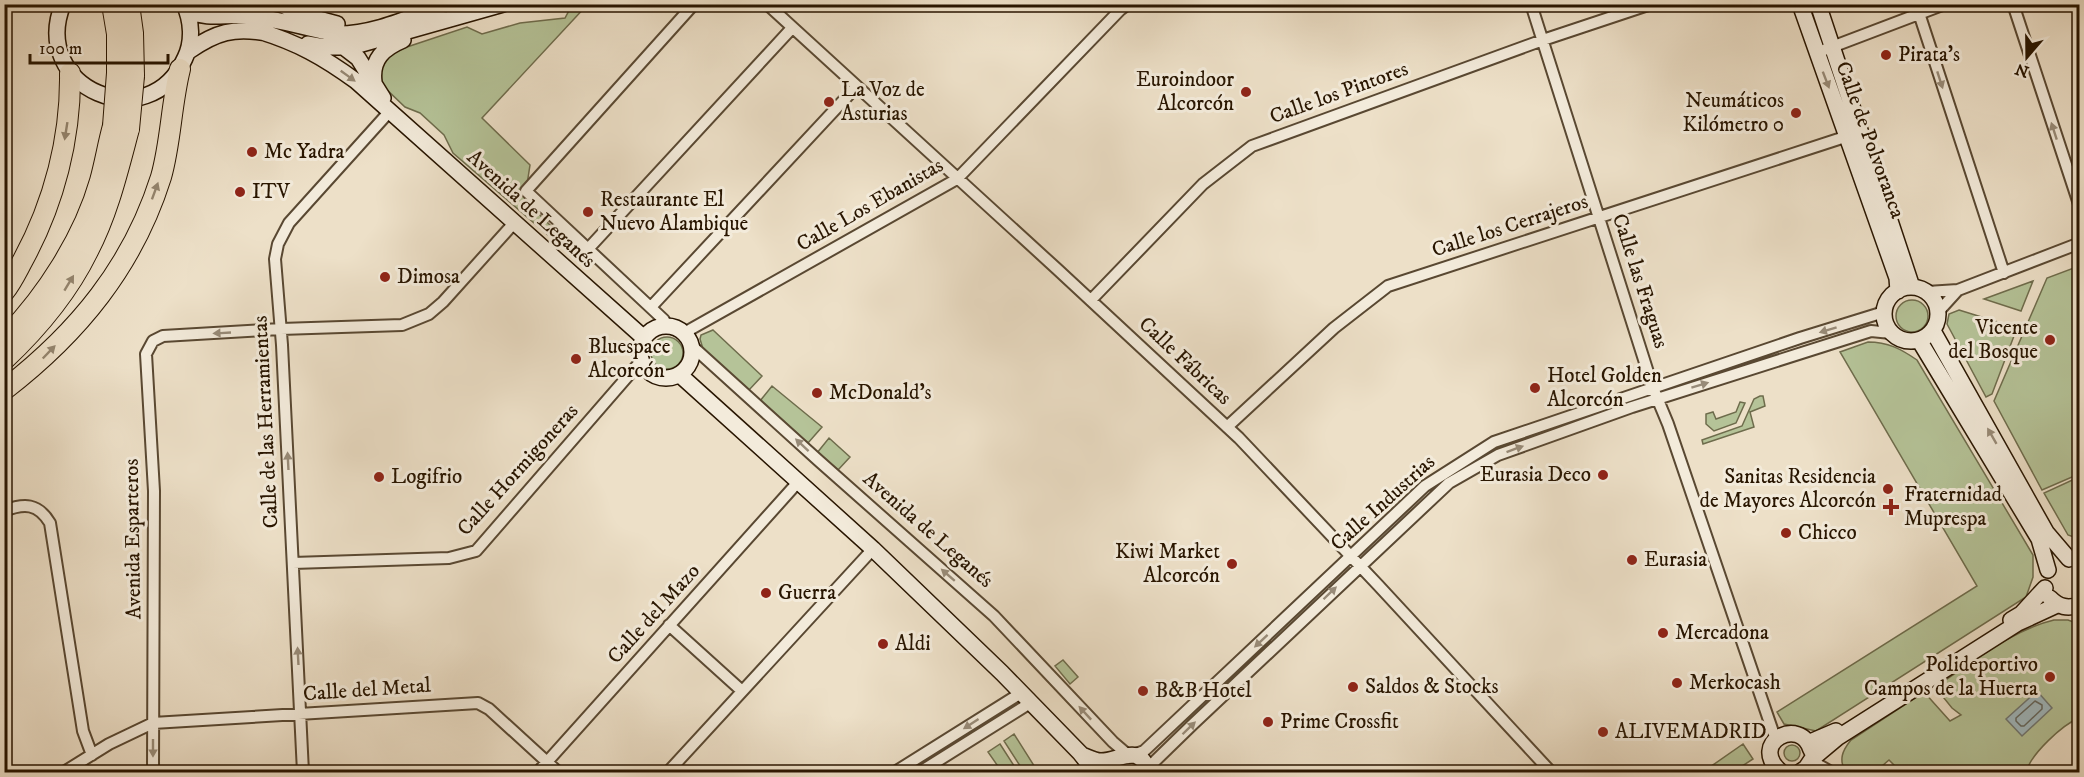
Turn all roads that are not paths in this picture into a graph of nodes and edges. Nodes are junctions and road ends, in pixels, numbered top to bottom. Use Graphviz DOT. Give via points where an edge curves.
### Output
graph roads {
  1 [pos="63,4"];
  2 [pos="112,4"];
  3 [pos="129,4"];
  4 [pos="281,4"];
  5 [pos="447,4"];
  6 [pos="503,4"];
  7 [pos="694,4"];
  8 [pos="768,4"];
  9 [pos="1128,4"];
  10 [pos="1531,4"];
  11 [pos="1651,4"];
  12 [pos="1800,4"];
  13 [pos="1818,4"];
  14 [pos="1945,4"];
  15 [pos="2013,4"];
  16 [pos="186,8"];
  17 [pos="1917,9"];
  18 [pos="405,18"];
  19 [pos="274,21"];
  20 [pos="442,22"];
  21 [pos="792,27"];
  22 [pos="259,32"];
  23 [pos="1543,40"];
  24 [pos="1832,46"];
  25 [pos="345,47"];
  26 [pos="189,51"];
  27 [pos="1816,52"];
  28 [pos="180,69"];
  29 [pos="70,73"];
  30 [pos="126,74"];
  31 [pos="375,87"];
  32 [pos="856,87"];
  33 [pos="390,111"];
  34 [pos="121,128"];
  35 [pos="1848,136"];
  36 [pos="957,179"];
  37 [pos="2079,207"];
  38 [pos="1598,218"];
  39 [pos="514,223"];
  40 [pos="2079,243"];
  41 [pos="588,249"];
  42 [pos="2004,273"];
  43 [pos="1912,290"];
  44 [pos="1959,290"];
  45 [pos="4,292"];
  46 [pos="1091,300"];
  47 [pos="651,307"];
  48 [pos="1884,312"];
  49 [pos="1938,312"];
  50 [pos="663,326"];
  51 [pos="281,329"];
  52 [pos="1933,331"];
  53 [pos="1891,333"];
  54 [pos="644,338"];
  55 [pos="4,339"];
  56 [pos="688,339"];
  57 [pos="1920,340"];
  58 [pos="4,360"];
  59 [pos="641,361"];
  60 [pos="680,375"];
  61 [pos="1653,388"];
  62 [pos="4,390"];
  63 [pos="1657,399"];
  64 [pos="1227,427"];
  65 [pos="799,481"];
  66 [pos="4,511"];
  67 [pos="873,549"];
  68 [pos="1350,558"];
  69 [pos="2074,560"];
  70 [pos="293,563"];
  71 [pos="1359,566"];
  72 [pos="2048,570"];
  73 [pos="2045,588"];
  74 [pos="2079,605"];
  75 [pos="2060,606"];
  76 [pos="2079,616"];
  77 [pos="669,625"];
  78 [pos="742,691"];
  79 [pos="1026,698"];
  80 [pos="300,714"];
  81 [pos="153,723"];
  82 [pos="1779,737"];
  83 [pos="1808,743"];
  84 [pos="1080,753"];
  85 [pos="92,755"];
  86 [pos="1125,755"];
  87 [pos="1811,760"];
  88 [pos="547,762"];
  89 [pos="1774,770"];
  90 [pos="1149,771"];
  91 [pos="64,772"];
  92 [pos="153,772"];
  93 [pos="303,772"];
  94 [pos="538,772"];
  95 [pos="558,772"];
  96 [pos="668,772"];
  97 [pos="895,772"];
  98 [pos="920,772"];
  99 [pos="1095,772"];
  100 [pos="1104,772"];
  101 [pos="1551,772"];
  102 [pos="1800,772"];
  103 [pos="1831,772"];
  1 -- 29 [label="street" via="57,37"];
  2 -- 30 [label="highway"];
  3 -- 30 [label="highway" via="133,33"];
  4 -- 18 [label="street" via="300,14 340,25 371,25"];
  5 -- 18 [label="street"];
  6 -- 20 [label="street"];
  7 -- 41 [label="street, Avenida de Leganés" via="526,191"];
  8 -- 21 [label="street, Calle Fábricas"];
  9 -- 36 [label="street, Calle Los Ebanistas"];
  10 -- 23 [label="street, Calle las Fraguas"];
  11 -- 23 [label="street, Calle los Pintores"];
  12 -- 27 [label="street, Calle de Polvoranca"];
  13 -- 24 [label="street, Calle de Polvoranca"];
  14 -- 17 [label="street"];
  37 -- 15 [label="street, one-way"];
  16 -- 19 [label="street" via="201,16 246,16"];
  16 -- 26 [label="street" via="191,31"];
  17 -- 24 [label="street"];
  17 -- 42 [label="street, one-way"];
  18 -- 19 [label="street" via="351,34"];
  19 -- 25 [label="street"];
  20 -- 25 [label="street"];
  20 -- 31 [label="street" via="380,53 373,72"];
  21 -- 32 [label="street, Calle Fábricas"];
  21 -- 41 [label="street"];
  22 -- 25 [label="street" via="320,47"];
  22 -- 26 [label="street" via="225,31"];
  22 -- 33 [label="street, Avenida de Leganés, one-way" via="324,58"];
  23 -- 38 [label="street, Calle las Fraguas"];
  23 -- 46 [label="street, Calle los Pintores" via="1252,146 1203,184"];
  24 -- 27 [label="street"];
  24 -- 43 [label="street, Calle de Polvoranca"];
  25 -- 31 [label="street, Avenida de Leganés" via="358,58"];
  26 -- 28 [label="street"];
  27 -- 35 [label="street, Calle de Polvoranca, one-way"];
  28 -- 29 [label="street" via="163,88 139,98 113,99 89,90"];
  62 -- 28 [label="highway, one-way" via="38,364 81,320 116,275 145,219 161,176"];
  29 -- 45 [label="highway, one-way" via="63,157 32,243"];
  30 -- 34 [label="highway, bridge"];
  31 -- 33 [label="street, Avenida de Leganés"];
  32 -- 36 [label="street, Calle Fábricas"];
  32 -- 47 [label="street"];
  33 -- 39 [label="street, Avenida de Leganés"];
  33 -- 51 [label="street, Calle de las Herramientas" via="282,233 275,259"];
  34 -- 55 [label="highway" via="75,243 45,291"];
  58 -- 34 [label="highway, one-way" via="58,301 89,251 114,187"];
  35 -- 38 [label="street, Calle los Cerrajeros"];
  35 -- 43 [label="street, Calle de Polvoranca" via="1897,278"];
  36 -- 46 [label="street, Calle Fábricas"];
  36 -- 56 [label="street, Calle Los Ebanistas"];
  38 -- 61 [label="street, Calle las Fraguas"];
  38 -- 64 [label="street, Calle los Cerrajeros" via="1388,286 1334,328"];
  39 -- 51 [label="street" via="429,314 402,325"];
  39 -- 54 [label="street, Avenida de Leganés"];
  40 -- 42 [label="street"];
  41 -- 47 [label="street, Avenida de Leganés"];
  42 -- 44 [label="street"];
  43 -- 44 [label="street"];
  43 -- 48 [label="street" via="1891,297"];
  43 -- 49 [label="street" via="1936,304"];
  44 -- 49 [label="street"];
  46 -- 64 [label="street, Calle Fábricas"];
  47 -- 50 [label="street, Avenida de Leganés" via="664,320"];
  48 -- 53 [label="street"];
  48 -- 61 [label="street, Calle Industrias, one-way"];
  49 -- 52 [label="street"];
  50 -- 54 [label="street"];
  50 -- 56 [label="street" via="676,328"];
  70 -- 51 [label="street, Calle de las Herramientas, one-way"];
  51 -- 81 [label="street, Avenida Esparteros, one-way" via="163,336 153,341 146,354 154,491"];
  52 -- 57 [label="street"];
  69 -- 52 [label="street, one-way" via="2046,532"];
  53 -- 57 [label="street" via="1903,340"];
  63 -- 53 [label="street, Calle Industrias, one-way" via="1871,331"];
  54 -- 59 [label="street"];
  56 -- 60 [label="street" via="692,360"];
  86 -- 56 [label="street, Avenida de Leganés, one-way" via="994,616"];
  57 -- 72 [label="street" via="2039,539"];
  59 -- 60 [label="street" via="661,378"];
  59 -- 70 [label="street, Calle Hormigoneras" via="476,551 449,558"];
  60 -- 65 [label="street"];
  61 -- 63 [label="street, Calle las Fraguas"];
  61 -- 68 [label="street, Calle Industrias" via="1494,442 1434,479"];
  71 -- 63 [label="street, Calle Industrias, one-way" via="1449,483 1498,455"];
  63 -- 82 [label="street, Calle las Fraguas" via="1773,732"];
  64 -- 68 [label="street, Calle Fábricas"];
  65 -- 67 [label="street"];
  65 -- 77 [label="street, Calle del Mazo"];
  66 -- 85 [label="street" via="28,505 45,514 50,523 81,721"];
  67 -- 78 [label="street"];
  67 -- 79 [label="street"];
  68 -- 71 [label="street, Calle Fábricas"];
  68 -- 86 [label="street, Calle Industrias, one-way" via="1144,751"];
  69 -- 72 [label="street" via="2056,562"];
  80 -- 70 [label="street, Calle de las Herramientas, one-way"];
  90 -- 71 [label="street, Calle Industrias, one-way"];
  71 -- 101 [label="street, Calle Fábricas"];
  72 -- 73 [label="street"];
  73 -- 75 [label="street" via="2050,599"];
  73 -- 83 [label="street" via="2021,614 1833,733"];
  74 -- 75 [label="street"];
  75 -- 76 [label="street"];
  75 -- 87 [label="street" via="2018,623 1837,738"];
  77 -- 78 [label="street"];
  77 -- 88 [label="street, Calle del Mazo"];
  78 -- 96 [label="street"];
  79 -- 84 [label="street"];
  79 -- 97 [label="street, one-way"];
  79 -- 98 [label="street"];
  80 -- 81 [label="street, Calle del Metal"];
  80 -- 88 [label="street, Calle del Metal" via="478,703"];
  80 -- 93 [label="street, Calle de las Herramientas"];
  81 -- 85 [label="street"];
  81 -- 92 [label="street, Avenida Esparteros, one-way"];
  82 -- 83 [label="street" via="1797,734"];
  82 -- 89 [label="street" via="1770,750"];
  83 -- 87 [label="street"];
  84 -- 86 [label="street" via="1103,761"];
  84 -- 99 [label="street"];
  85 -- 91 [label="street"];
  86 -- 90 [label="street" via="1140,758"];
  86 -- 100 [label="street" via="1107,764"];
  87 -- 102 [label="street"];
  87 -- 103 [label="street"];
  88 -- 94 [label="street, Calle del Mazo"];
  88 -- 95 [label="street, Calle del Metal"];
}
